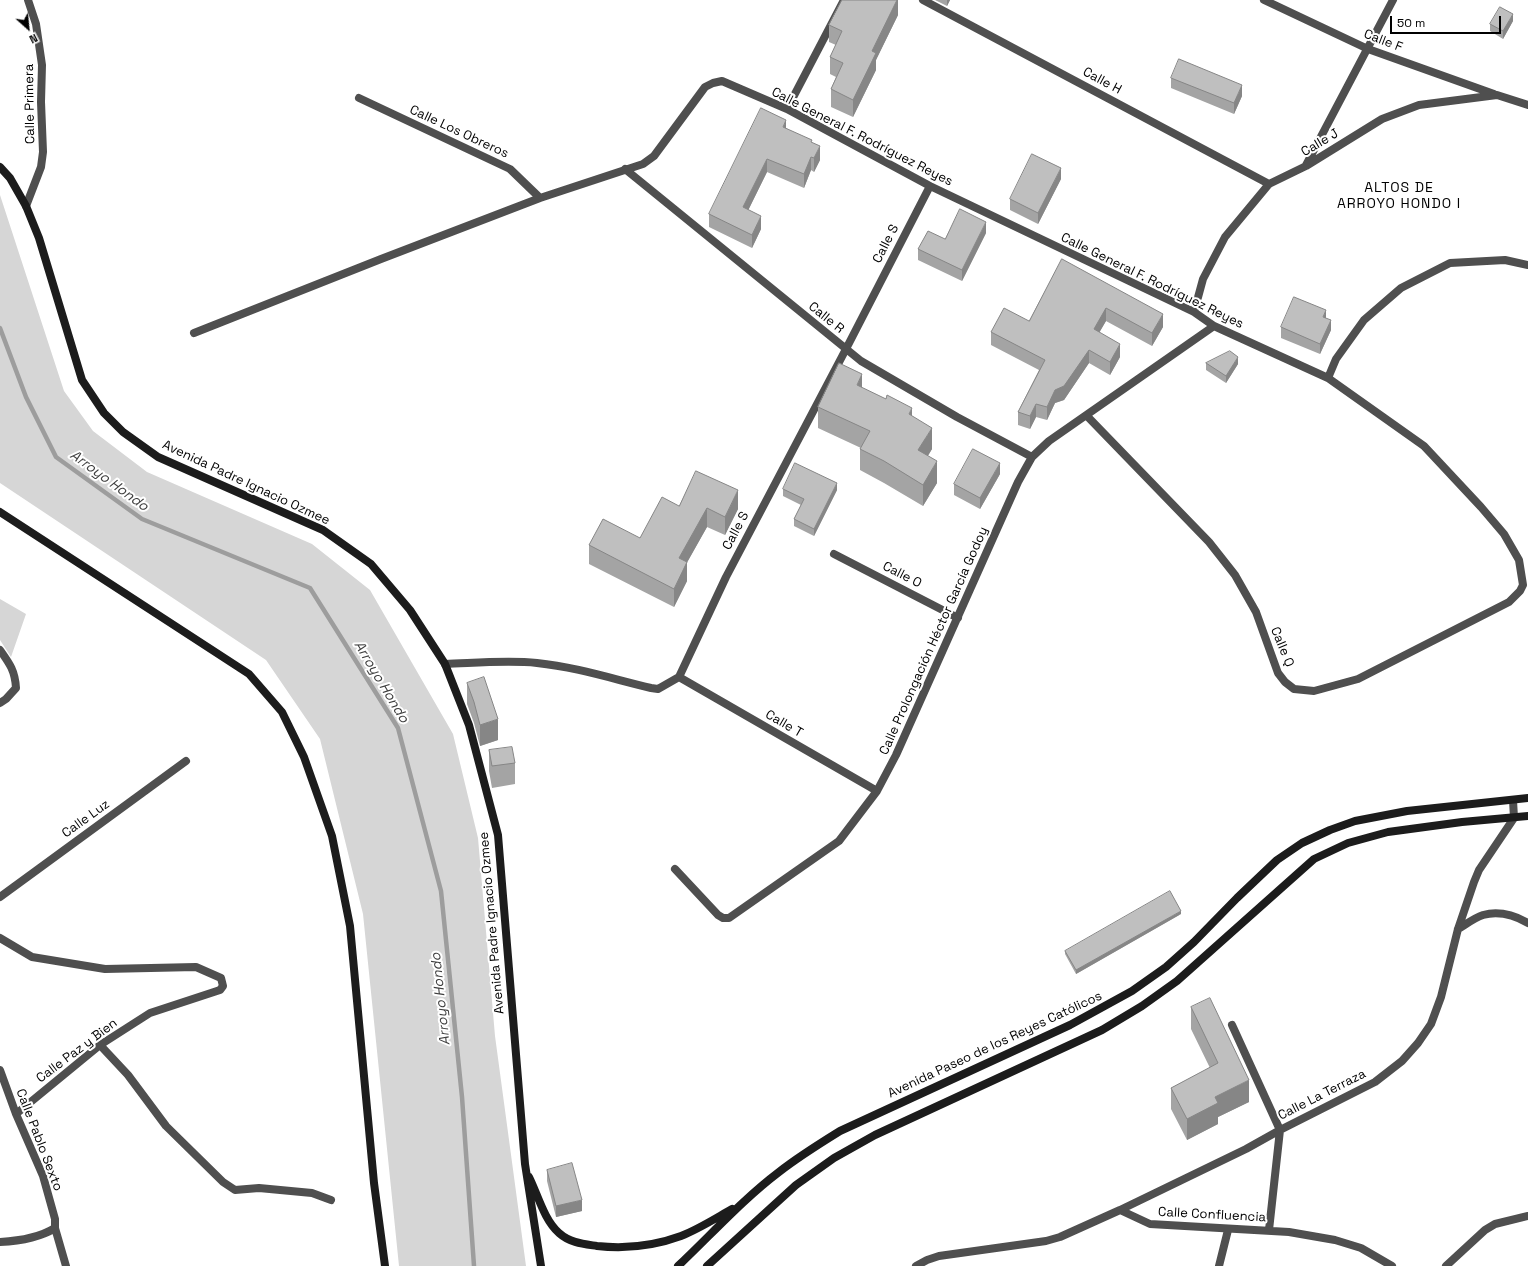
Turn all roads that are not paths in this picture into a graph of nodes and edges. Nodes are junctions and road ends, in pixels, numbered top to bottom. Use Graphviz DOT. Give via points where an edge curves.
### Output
graph roads {
  1 [pos="28,0"];
  2 [pos="844,0"];
  3 [pos="924,0"];
  4 [pos="1264,0"];
  5 [pos="1392,0"];
  6 [pos="1368,49"];
  7 [pos="1497,95"];
  8 [pos="359,98"];
  9 [pos="1528,105"];
  10 [pos="787,109"];
  11 [pos="1306,166"];
  12 [pos="0,167"];
  13 [pos="625,170"];
  14 [pos="1269,184"];
  15 [pos="930,186"];
  16 [pos="540,198"];
  17 [pos="26,206"];
  18 [pos="1528,265"];
  19 [pos="1194,312"];
  20 [pos="1214,326"];
  21 [pos="194,333"];
  22 [pos="846,349"];
  23 [pos="1328,378"];
  24 [pos="1087,416"];
  25 [pos="1032,457"];
  26 [pos="0,512"];
  27 [pos="834,554"];
  28 [pos="1523,585"];
  29 [pos="958,618"];
  30 [pos="0,650"];
  31 [pos="445,664"];
  32 [pos="680,677"];
  33 [pos="0,703"];
  34 [pos="186,761"];
  35 [pos="877,791"];
  36 [pos="1528,798"];
  37 [pos="1513,800"];
  38 [pos="1528,816"];
  39 [pos="1514,818"];
  40 [pos="675,869"];
  41 [pos="0,897"];
  42 [pos="1528,923"];
  43 [pos="1458,929"];
  44 [pos="0,938"];
  45 [pos="1232,1025"];
  46 [pos="100,1045"];
  47 [pos="0,1070"];
  48 [pos="16,1114"];
  49 [pos="1280,1130"];
  50 [pos="525,1169"];
  51 [pos="331,1200"];
  52 [pos="742,1204"];
  53 [pos="1120,1210"];
  54 [pos="1528,1216"];
  55 [pos="55,1228"];
  56 [pos="1228,1230"];
  57 [pos="1268,1230"];
  58 [pos="0,1242"];
  59 [pos="66,1266"];
  60 [pos="385,1266"];
  61 [pos="540,1266"];
  62 [pos="678,1266"];
  63 [pos="707,1266"];
  64 [pos="916,1266"];
  65 [pos="1219,1266"];
  66 [pos="1392,1266"];
  67 [pos="1446,1266"];
  1 -- 17 [label="street, Calle Primera" via="36,24 42,65 43,152 41,167"];
  2 -- 10 [label="street"];
  3 -- 14 [label="street, Calle H"];
  4 -- 6 [label="street, Calle F"];
  5 -- 6 [label="street"];
  6 -- 7 [label="street, Calle F"];
  6 -- 11 [label="street"];
  7 -- 9 [label="street, Calle J"];
  7 -- 11 [label="street, Calle J" via="1419,105 1382,119"];
  8 -- 16 [label="street, Calle Los Obreros" via="510,169"];
  10 -- 13 [label="street, Calle General F. Rodríguez Reyes" via="722,81 713,82 705,87 654,156 643,164"];
  10 -- 15 [label="street, Calle General F. Rodríguez Reyes"];
  11 -- 14 [label="street, Calle J"];
  12 -- 17 [label="street, Avenida Padre Ignacio Ozmee" via="10,178"];
  13 -- 16 [label="street"];
  13 -- 22 [label="street, Calle R"];
  14 -- 19 [label="street, Calle J" via="1225,237 1203,279"];
  15 -- 19 [label="street, Calle General F. Rodríguez Reyes"];
  15 -- 22 [label="street, Calle S"];
  16 -- 21 [label="street"];
  17 -- 31 [label="street, Avenida Padre Ignacio Ozmee" via="39,238 82,380 104,413 123,432 158,457 323,530 371,564 410,610"];
  18 -- 23 [label="street" via="1505,260 1450,263 1401,288 1364,320 1336,359"];
  19 -- 20 [label="street, Calle General F. Rodríguez Reyes"];
  20 -- 23 [label="street, Calle General F. Rodríguez Reyes"];
  20 -- 24 [label="street, Calle Prolongación Héctor García Godoy"];
  22 -- 25 [label="street, Calle R" via="861,361 957,417"];
  22 -- 32 [label="street, Calle S" via="726,577"];
  23 -- 28 [label="street, Calle General F. Rodríguez Reyes" via="1424,446 1504,534 1519,560"];
  24 -- 25 [label="street, Calle Prolongación Héctor García Godoy" via="1049,441"];
  24 -- 28 [label="street, Calle Q" via="1209,542 1235,575 1256,612 1278,673 1294,689 1314,691 1358,680 1509,602"];
  25 -- 29 [label="street, Calle Prolongación Héctor García Godoy" via="1018,482"];
  26 -- 60 [label="street" via="249,674 282,712 304,756 332,836 350,926 374,1183"];
  27 -- 29 [label="street, Calle O"];
  29 -- 35 [label="street, Calle Prolongación Héctor García Godoy"];
  30 -- 33 [label="street" via="10,664 16,688"];
  31 -- 32 [label="street" via="536,663 578,670 651,688 658,688"];
  31 -- 50 [label="street, Avenida Padre Ignacio Ozmee" via="469,725 498,835"];
  32 -- 35 [label="street, Calle T"];
  34 -- 41 [label="street, Calle Luz"];
  35 -- 40 [label="street, Calle Prolongación Héctor García Godoy" via="839,841 729,918 718,915"];
  36 -- 37 [label="street, Avenida Paseo de los Reyes Católicos"];
  37 -- 39 [label="street"];
  37 -- 52 [label="street, Avenida Paseo de los Reyes Católicos" via="1407,811 1330,830 1302,843 1277,860 1166,967 1132,991 1070,1025 840,1131 778,1172"];
  38 -- 39 [label="street"];
  39 -- 43 [label="street, Calle La Terraza" via="1479,870"];
  39 -- 63 [label="street" via="1388,832 1348,843 1314,859 1177,980 1142,1006 1102,1030 875,1135 834,1158 796,1185"];
  42 -- 43 [label="street" via="1518,917 1502,914 1482,915"];
  43 -- 49 [label="street, Calle La Terraza" via="1441,997 1431,1024 1418,1043 1402,1061 1375,1082"];
  44 -- 46 [label="street, Calle Paz y Bien" via="32,956 106,969 196,967 221,978 223,986 220,990 150,1013"];
  45 -- 49 [label="street"];
  46 -- 48 [label="street, Calle Paz y Bien"];
  46 -- 51 [label="street" via="128,1075 166,1126 223,1182 235,1190 259,1188 312,1193"];
  47 -- 48 [label="street, Calle Pablo Sexto"];
  48 -- 55 [label="street, Calle Pablo Sexto" via="43,1176 55,1219"];
  49 -- 53 [label="street, Calle La Terraza"];
  49 -- 57 [label="street"];
  50 -- 52 [label="street" via="551,1223 560,1234 582,1244 615,1248 657,1243 681,1236"];
  50 -- 61 [label="street, Avenida Padre Ignacio Ozmee"];
  52 -- 62 [label="street, Avenida Paseo de los Reyes Católicos"];
  53 -- 56 [label="street, Calle Confluencia" via="1150,1224"];
  53 -- 64 [label="street" via="1046,1241 939,1256"];
  54 -- 67 [label="street" via="1495,1224 1485,1230"];
  55 -- 58 [label="street" via="46,1234"];
  55 -- 59 [label="street, Calle Pablo Sexto"];
  56 -- 57 [label="street, Calle Confluencia"];
  56 -- 65 [label="street"];
  57 -- 66 [label="street, Calle Confluencia" via="1335,1240 1361,1248"];
}
